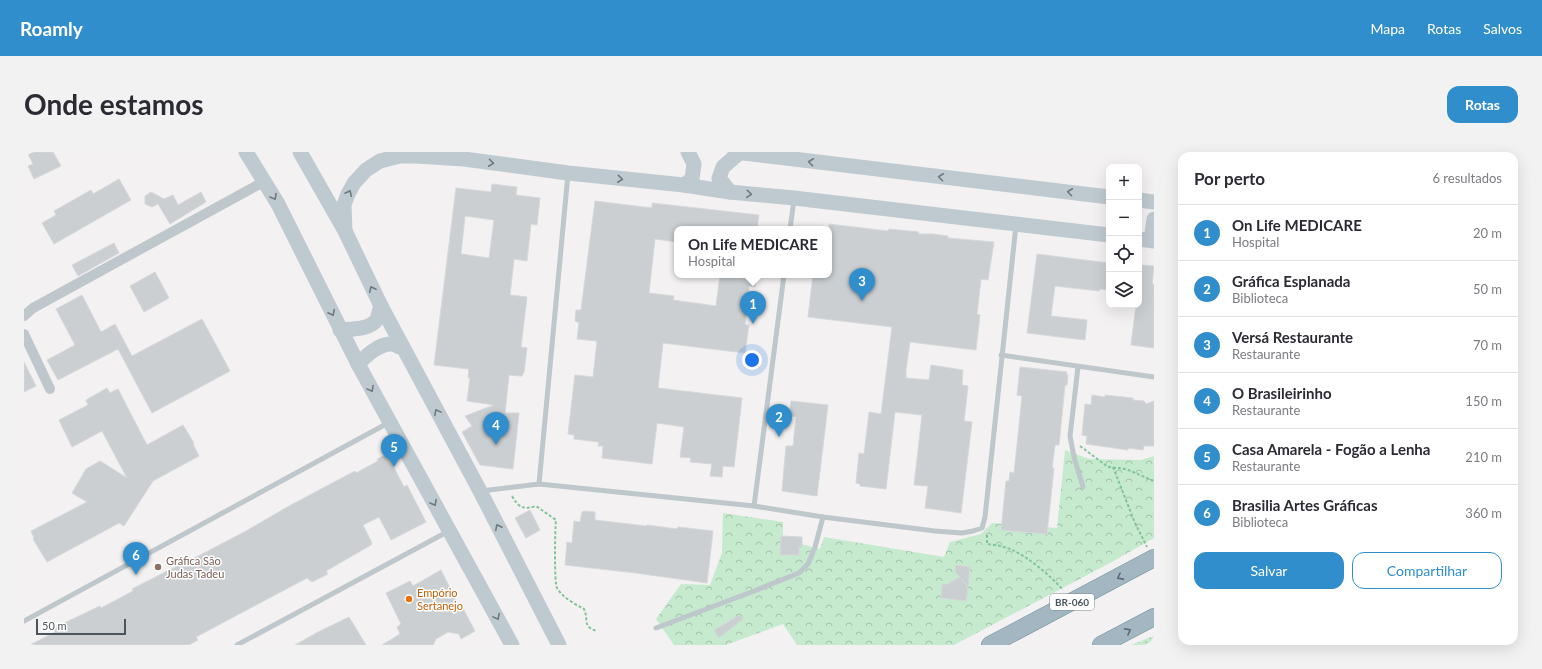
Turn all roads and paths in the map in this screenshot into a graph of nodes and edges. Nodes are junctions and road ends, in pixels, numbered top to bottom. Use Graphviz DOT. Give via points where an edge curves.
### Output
graph roads {
  1 [pos="246,152"];
  2 [pos="300,152"];
  3 [pos="688,152"];
  4 [pos="737,152"];
  5 [pos="461,156"];
  6 [pos="568,173"];
  7 [pos="265,181"];
  8 [pos="684,185"];
  9 [pos="730,192"];
  10 [pos="1106,197"];
  11 [pos="794,198"];
  12 [pos="1142,200"];
  13 [pos="1154,202"];
  14 [pos="1154,219"];
  15 [pos="1016,224"];
  16 [pos="790,226"];
  17 [pos="345,231"];
  18 [pos="1106,235"];
  19 [pos="1142,239"];
  20 [pos="1154,240"];
  21 [pos="784,278"];
  22 [pos="381,306"];
  23 [pos="24,316"];
  24 [pos="340,330"];
  25 [pos="24,334"];
  26 [pos="403,348"];
  27 [pos="1001,355"];
  28 [pos="358,364"];
  29 [pos="1078,367"];
  30 [pos="1154,377"];
  31 [pos="50,389"];
  32 [pos="389,422"];
  33 [pos="1070,436"];
  34 [pos="1113,468"];
  35 [pos="1154,481"];
  36 [pos="539,484"];
  37 [pos="508,487"];
  38 [pos="1083,487"];
  39 [pos="480,491"];
  40 [pos="754,506"];
  41 [pos="823,517"];
  42 [pos="982,528"];
  43 [pos="450,530"];
  44 [pos="1154,559"];
  45 [pos="1073,601"];
  46 [pos="1154,617"];
  47 [pos="24,621"];
  48 [pos="656,628"];
  49 [pos="597,631"];
  50 [pos="510,644"];
  51 [pos="237,645"];
  52 [pos="559,645"];
  53 [pos="991,645"];
  54 [pos="1101,645"];
  1 -- 7 [label="main road"];
  2 -- 17 [label="main road"];
  3 -- 8 [label="main road" via="694,164 692,179"];
  4 -- 9 [label="main road" via="723,167 719,178"];
  10 -- 4 [label="main road, one-way"];
  5 -- 6 [label="main road, one-way"];
  17 -- 5 [label="main road, one-way" via="344,205 348,194 366,170 380,160 400,156"];
  6 -- 8 [label="main road, one-way"];
  6 -- 36 [label="lane"];
  7 -- 23 [label="street" via="33,308"];
  7 -- 24 [label="main road, one-way"];
  8 -- 9 [label="main road"];
  9 -- 11 [label="main road, one-way"];
  11 -- 15 [label="main road"];
  11 -- 16 [label="lane"];
  12 -- 13 [label="main road"];
  14 -- 20 [label="main road"];
  15 -- 18 [label="main road"];
  15 -- 27 [label="lane"];
  22 -- 17 [label="main road, one-way"];
  19 -- 20 [label="main road"];
  21 -- 40 [label="lane"];
  22 -- 24 [label="main road" via="376,320 368,325"];
  22 -- 26 [label="main road"];
  24 -- 28 [label="main road"];
  25 -- 31 [label="street"];
  26 -- 28 [label="main road" via="391,344 380,347"];
  39 -- 26 [label="main road, one-way"];
  27 -- 29 [label="lane"];
  27 -- 42 [label="lane"];
  28 -- 32 [label="main road, one-way"];
  29 -- 30 [label="lane"];
  29 -- 33 [label="lane"];
  32 -- 43 [label="main road, one-way"];
  32 -- 47 [label="lane"];
  33 -- 34 [label="path" via="1088,453"];
  33 -- 38 [label="lane"];
  34 -- 35 [label="path" via="1126,469"];
  34 -- 44 [label="path" via="1135,523"];
  36 -- 37 [label="lane"];
  36 -- 40 [label="lane"];
  37 -- 39 [label="lane"];
  37 -- 49 [label="path" via="517,504 524,508 536,506 556,520 555,578 558,588 584,609 590,629"];
  52 -- 39 [label="main road, one-way"];
  40 -- 41 [label="lane"];
  41 -- 42 [label="lane" via="935,532 962,533"];
  41 -- 48 [label="lane" via="808,564 799,573"];
  42 -- 45 [label="path" via="988,532 987,544 1012,550 1029,560 1057,582"];
  43 -- 50 [label="main road, one-way"];
  43 -- 51 [label="lane"];
  44 -- 45 [label="highway, BR-060, one-way"];
  45 -- 53 [label="highway, BR-060"];
  54 -- 46 [label="highway, one-way"];
}
